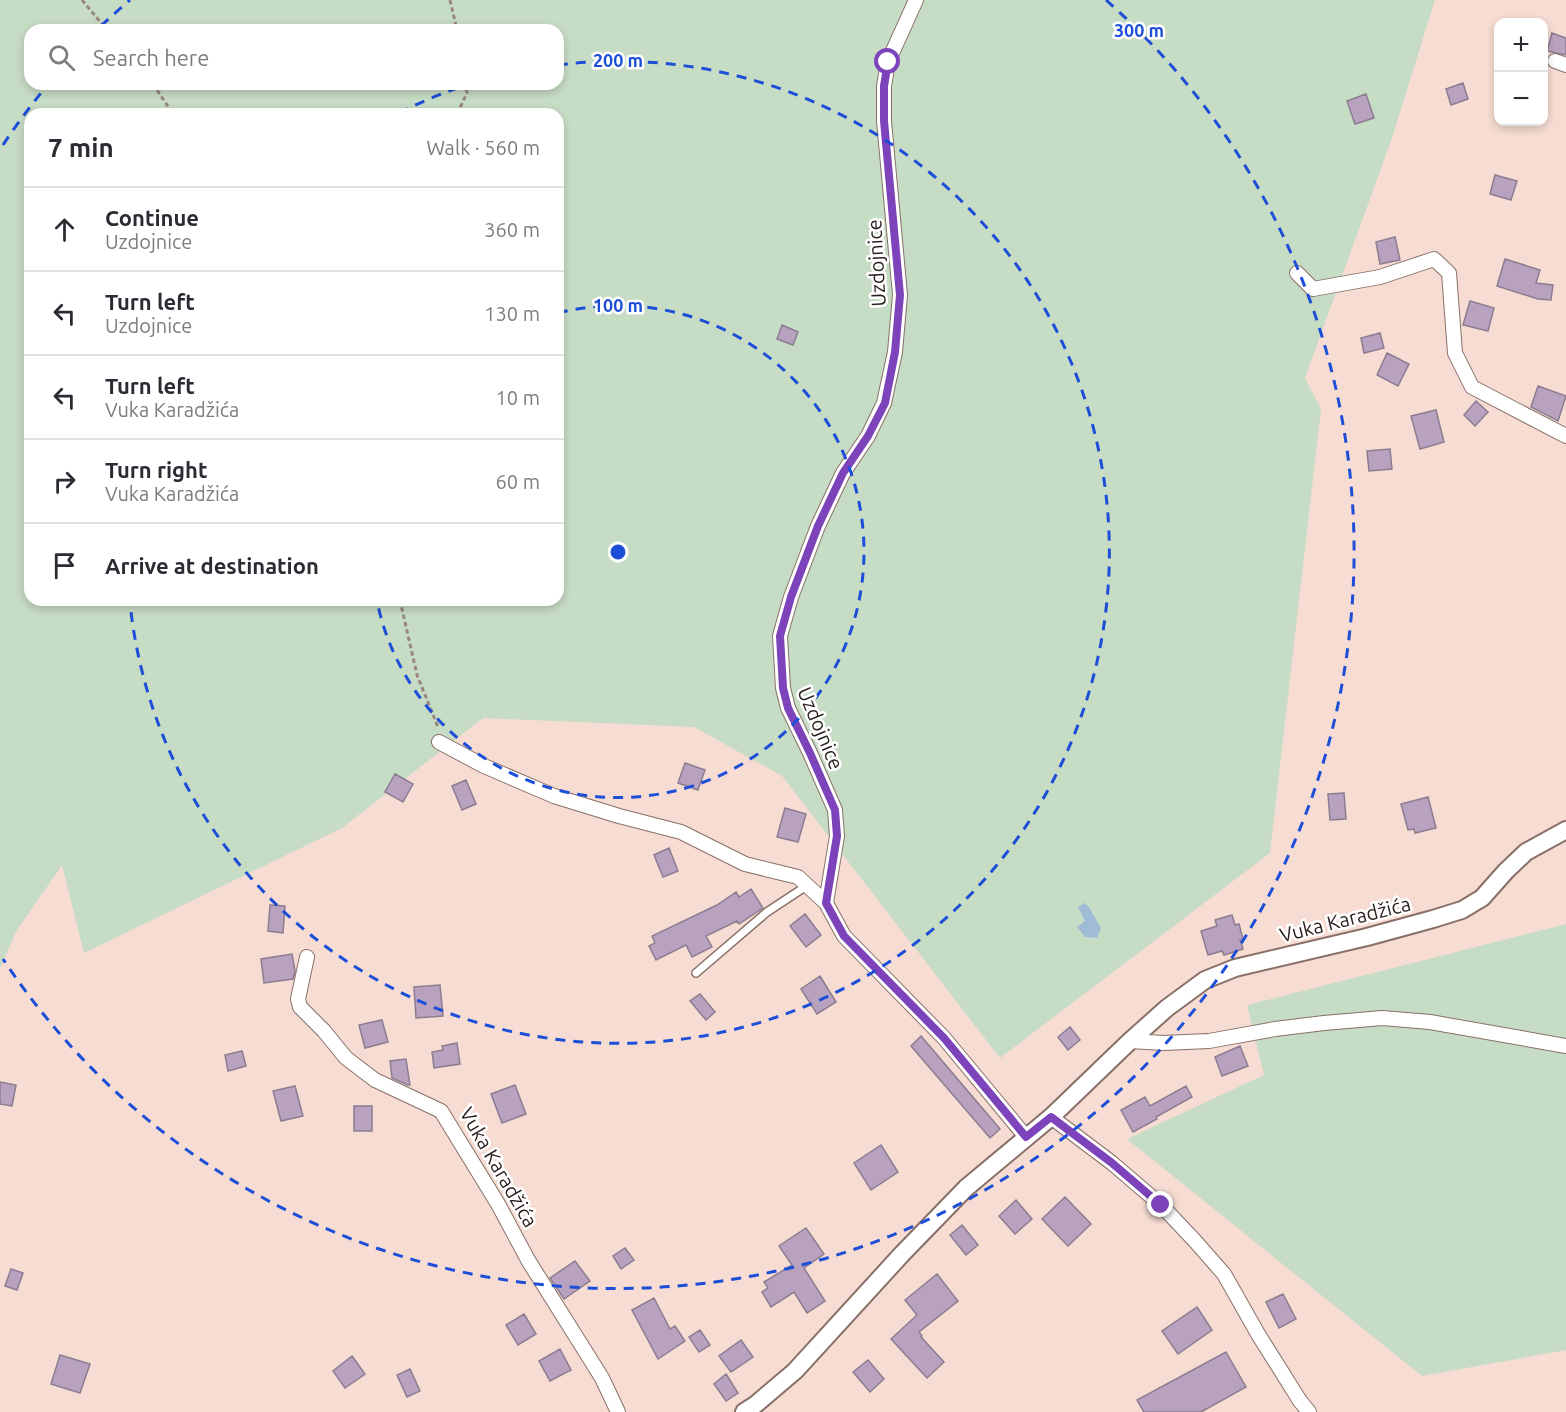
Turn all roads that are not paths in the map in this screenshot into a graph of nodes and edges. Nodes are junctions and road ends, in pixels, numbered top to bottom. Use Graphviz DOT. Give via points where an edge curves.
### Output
graph roads {
  1 [pos="915,0"];
  2 [pos="1297,273"];
  3 [pos="1566,436"];
  4 [pos="442,744"];
  5 [pos="1566,830"];
  6 [pos="808,885"];
  7 [pos="826,903"];
  8 [pos="307,957"];
  9 [pos="696,973"];
  10 [pos="1130,1041"];
  11 [pos="1566,1046"];
  12 [pos="1051,1117"];
  13 [pos="1026,1137"];
  14 [pos="618,1412"];
  15 [pos="744,1412"];
  16 [pos="1309,1412"];
  1 -- 7 [label="street, Uzdojnice" via="888,62 884,86 900,295 885,403 843,473 818,526 780,636 788,708 835,810 837,836"];
  2 -- 3 [label="street" via="1313,289 1380,277 1434,259 1449,273 1455,353 1472,387"];
  4 -- 6 [label="street" via="554,796 681,832 745,864 798,877"];
  5 -- 10 [label="street, Vuka Karadžića" via="1526,852 1482,898 1462,910 1235,968 1204,980"];
  6 -- 7 [label="street"];
  6 -- 9 [label="lane" via="767,912"];
  7 -- 13 [label="street" via="844,936 944,1038"];
  8 -- 14 [label="street, Vuka Karadžića" via="298,999 300,1007 346,1058 375,1080 441,1111 602,1378"];
  10 -- 11 [label="street" via="1209,1041 1275,1029 1382,1018 1473,1028"];
  10 -- 12 [label="street, Vuka Karadžića"];
  12 -- 13 [label="street, Vuka Karadžića"];
  12 -- 16 [label="street" via="1161,1205 1224,1274"];
  13 -- 15 [label="street, Vuka Karadžića" via="966,1188 795,1371"];
}
